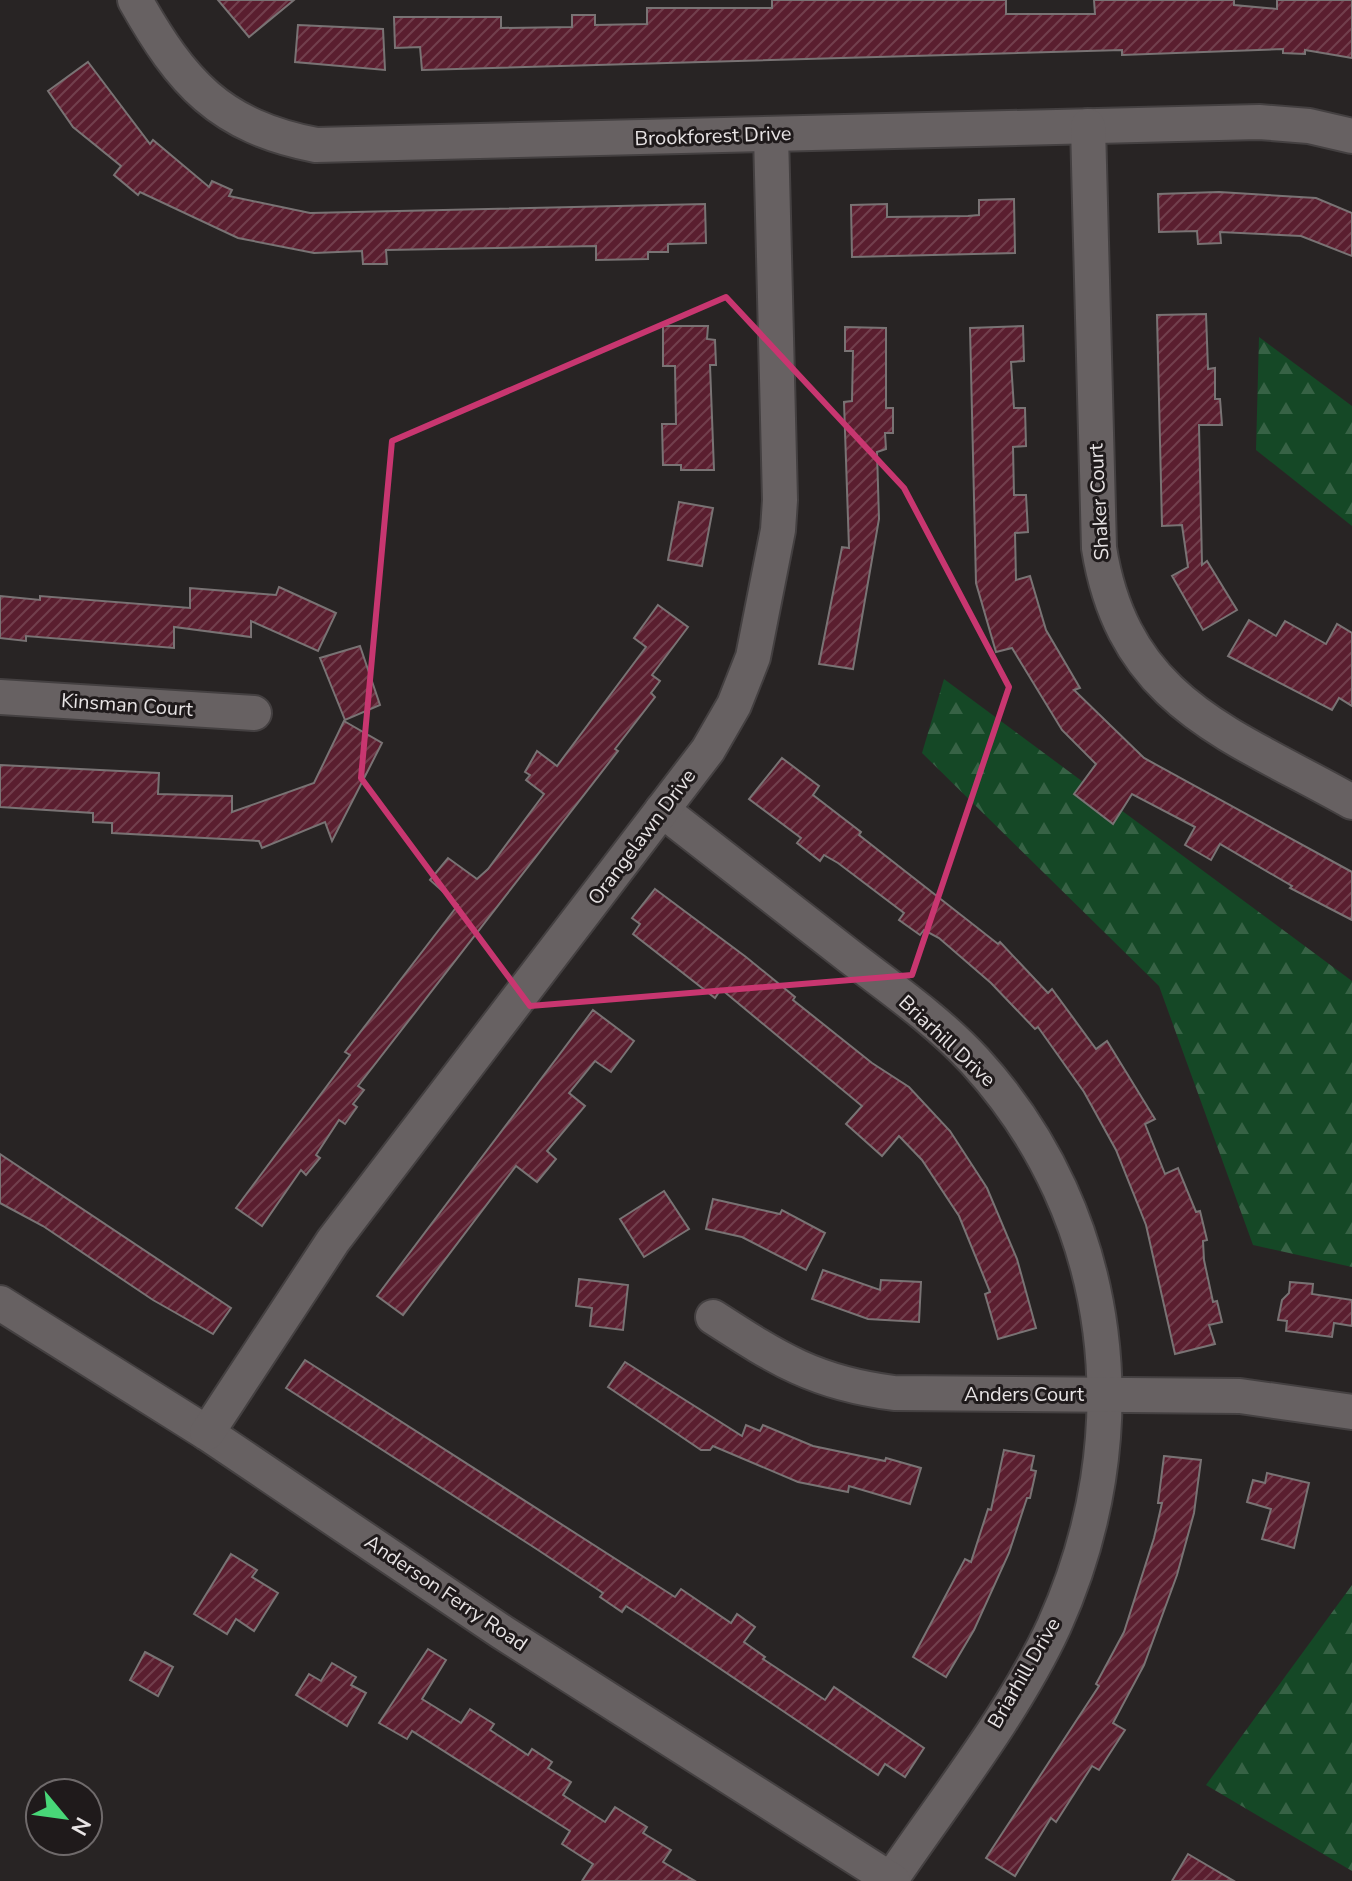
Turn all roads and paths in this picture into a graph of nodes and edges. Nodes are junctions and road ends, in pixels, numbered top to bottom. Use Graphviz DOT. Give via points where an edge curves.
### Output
graph roads {
  1 [pos="135,0"];
  2 [pos="1088,126"];
  3 [pos="771,134"];
  4 [pos="1352,136"];
  5 [pos="0,697"];
  6 [pos="254,713"];
  7 [pos="1352,802"];
  8 [pos="662,810"];
  9 [pos="0,1303"];
  10 [pos="713,1317"];
  11 [pos="1107,1394"];
  12 [pos="1352,1412"];
  13 [pos="207,1433"];
  14 [pos="892,1881"];
  1 -- 3 [label="street, Brookforest Drive" via="164,52 189,83 218,108 278,137 343,146"];
  2 -- 3 [label="street, Brookforest Drive"];
  2 -- 4 [label="street, Brookforest Drive" via="1259,122"];
  2 -- 7 [label="street, Shaker Court" via="1099,548 1117,621 1136,654 1188,708"];
  3 -- 8 [label="street, Orangelawn Drive" via="778,530 753,657 734,705 708,750"];
  5 -- 6 [label="street, Kinsman Court"];
  8 -- 11 [label="street, Briarhill Drive" via="927,1016 1006,1098 1041,1151 1069,1208 1089,1268"];
  8 -- 13 [label="street, Orangelawn Drive" via="333,1241"];
  9 -- 13 [label="street, Anderson Ferry Road"];
  10 -- 11 [label="street, Anders Court" via="783,1362 856,1388 894,1393"];
  11 -- 12 [label="street, Anders Court" via="1240,1396"];
  11 -- 14 [label="street, Briarhill Drive" via="1099,1484 1088,1533 1053,1629 1022,1685"];
  13 -- 14 [label="street, Anderson Ferry Road" via="502,1632"];
}
